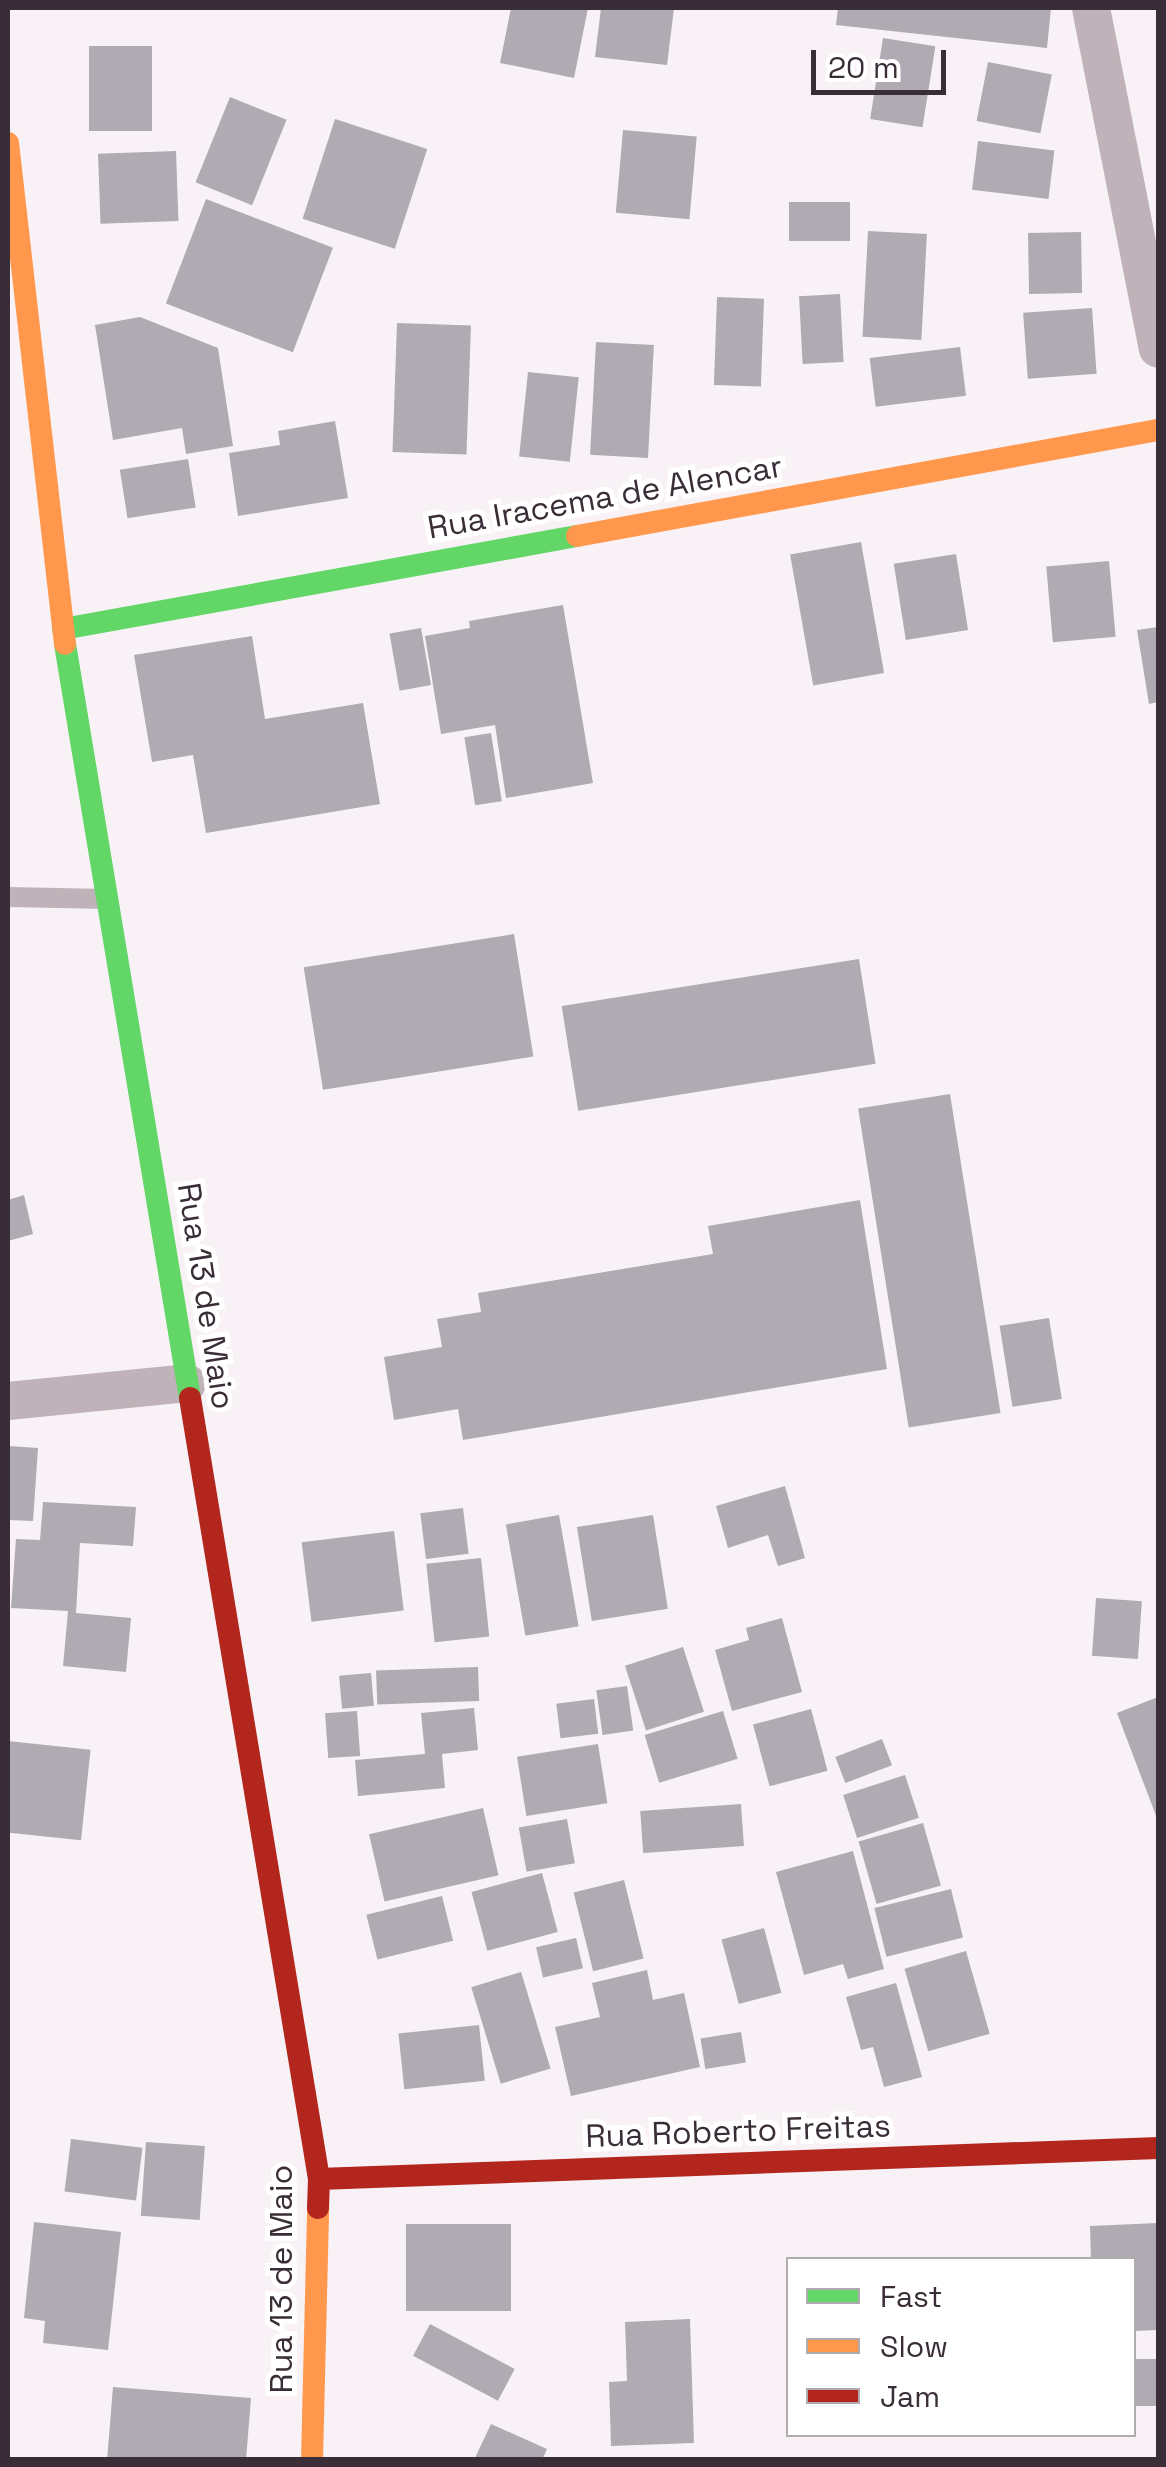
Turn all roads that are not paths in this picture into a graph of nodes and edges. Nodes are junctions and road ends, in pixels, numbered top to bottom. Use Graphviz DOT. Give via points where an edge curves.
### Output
graph roads {
  1 [pos="1092,8"];
  2 [pos="8,143"];
  3 [pos="1158,348"];
  4 [pos="1158,430"];
  5 [pos="64,629"];
  6 [pos="8,898"];
  7 [pos="108,899"];
  8 [pos="187,1383"];
  9 [pos="8,1402"];
  10 [pos="1158,2148"];
  11 [pos="319,2180"];
  12 [pos="312,2460"];
  1 -- 3 [label="street"];
  2 -- 5 [label="main road, Rua 13 de Maio"];
  4 -- 5 [label="main road, Rua Iracema de Alencar"];
  5 -- 7 [label="main road, Rua 13 de Maio"];
  6 -- 7 [label="lane"];
  7 -- 8 [label="main road, Rua 13 de Maio"];
  8 -- 9 [label="street"];
  8 -- 11 [label="main road, Rua 13 de Maio"];
  10 -- 11 [label="main road, Rua Roberto Freitas"];
  11 -- 12 [label="main road, Rua 13 de Maio"];
}
